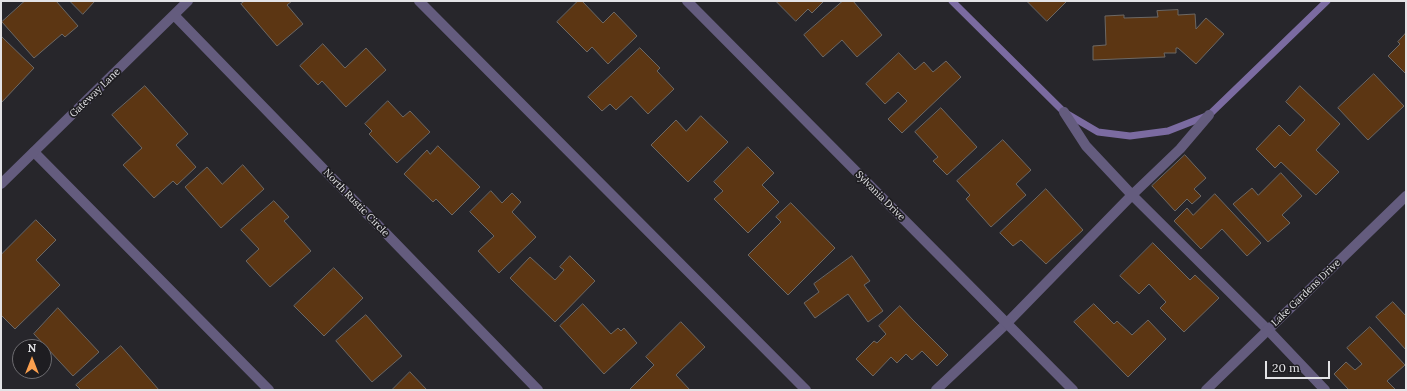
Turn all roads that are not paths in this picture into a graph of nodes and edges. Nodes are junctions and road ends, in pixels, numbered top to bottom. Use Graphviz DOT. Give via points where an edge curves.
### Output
graph roads {
  1 [pos="188,1"];
  2 [pos="419,1"];
  3 [pos="687,1"];
  4 [pos="174,15"];
  5 [pos="1064,112"];
  6 [pos="1209,115"];
  7 [pos="34,152"];
  8 [pos="1,184"];
  9 [pos="1132,196"];
  10 [pos="1406,196"];
  11 [pos="1007,323"];
  12 [pos="1268,330"];
  13 [pos="269,390"];
  14 [pos="538,390"];
  15 [pos="806,390"];
  16 [pos="936,390"];
  17 [pos="1073,390"];
  18 [pos="1206,390"];
  19 [pos="1325,390"];
  1 -- 4 [label="street, Gateway Lane"];
  2 -- 15 [label="street"];
  3 -- 11 [label="street, Sylvania Drive"];
  4 -- 7 [label="street, Gateway Lane"];
  4 -- 14 [label="street, North Rustic Circle"];
  5 -- 9 [label="street" via="1086,146"];
  6 -- 9 [label="street" via="1180,149"];
  7 -- 8 [label="street, Gateway Lane"];
  7 -- 13 [label="street"];
  9 -- 11 [label="street"];
  9 -- 12 [label="street"];
  10 -- 12 [label="street, Lake Gardens Drive"];
  11 -- 16 [label="street"];
  11 -- 17 [label="street, Sylvania Drive"];
  12 -- 18 [label="street, Lake Gardens Drive"];
  12 -- 19 [label="street"];
}
